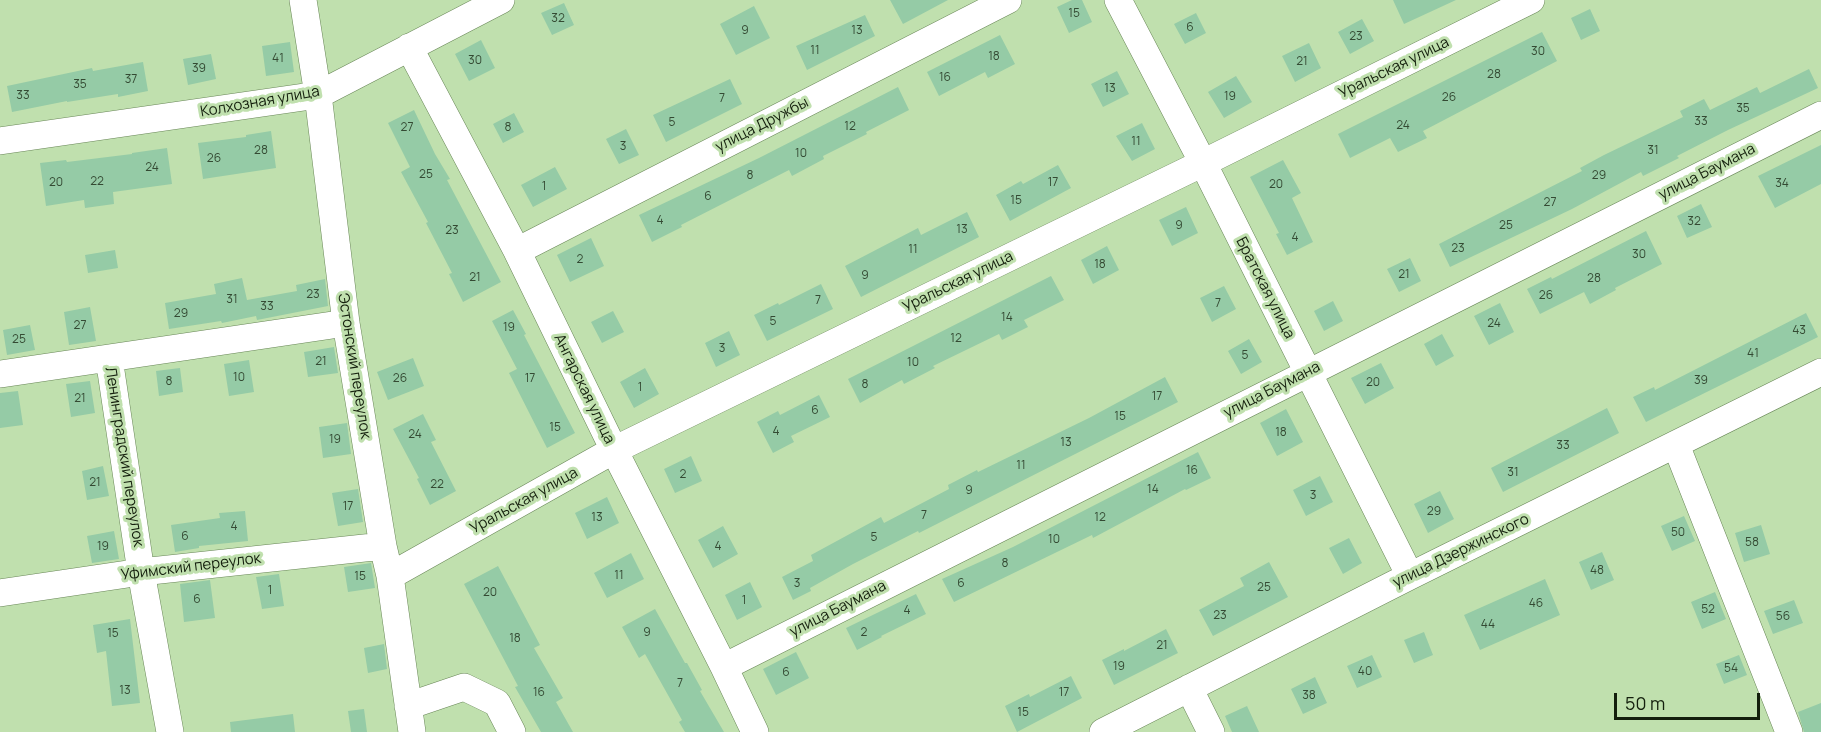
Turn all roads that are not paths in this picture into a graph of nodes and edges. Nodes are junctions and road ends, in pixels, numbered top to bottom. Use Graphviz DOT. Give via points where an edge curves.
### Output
graph roads {
  1 [pos="303,0"];
  2 [pos="501,0"];
  3 [pos="1008,0"];
  4 [pos="1118,0"];
  5 [pos="1531,0"];
  6 [pos="409,47"];
  7 [pos="318,95"];
  8 [pos="1821,115"];
  9 [pos="0,141"];
  10 [pos="1203,163"];
  11 [pos="517,251"];
  12 [pos="346,323"];
  13 [pos="109,358"];
  14 [pos="1821,372"];
  15 [pos="1307,373"];
  16 [pos="1,374"];
  17 [pos="1676,445"];
  18 [pos="614,450"];
  19 [pos="383,546"];
  20 [pos="141,572"];
  21 [pos="390,576"];
  22 [pos="1410,576"];
  23 [pos="0,593"];
  24 [pos="724,667"];
  25 [pos="1189,688"];
  26 [pos="410,719"];
  27 [pos="170,732"];
  28 [pos="512,732"];
  29 [pos="755,732"];
  30 [pos="1102,732"];
  31 [pos="1211,732"];
  32 [pos="1789,732"];
  1 -- 7 [label="street, Эстонский переулок"];
  2 -- 6 [label="street, Колхозная улица"];
  3 -- 11 [label="street, улица Дружбы"];
  4 -- 10 [label="street, Братская улица"];
  5 -- 10 [label="street, Уральская улица"];
  6 -- 7 [label="street, Колхозная улица"];
  6 -- 11 [label="street, Ангарская улица"];
  7 -- 9 [label="street, Колхозная улица"];
  7 -- 12 [label="street, Эстонский переулок"];
  8 -- 15 [label="street, улица Баумана"];
  10 -- 15 [label="street, Братская улица"];
  10 -- 18 [label="street, Уральская улица"];
  11 -- 18 [label="street, Ангарская улица"];
  12 -- 13 [label="street, Ленинградский переулок"];
  12 -- 19 [label="street, Эстонский переулок"];
  13 -- 16 [label="street, Ленинградский переулок"];
  13 -- 20 [label="street, Ленинградский переулок"];
  14 -- 17 [label="street, улица Дзержинского"];
  15 -- 22 [label="street, Братская улица"];
  15 -- 24 [label="street, улица Баумана"];
  17 -- 22 [label="street, улица Дзержинского"];
  17 -- 32 [label="street"];
  18 -- 21 [label="street, Уральская улица"];
  18 -- 24 [label="street, Ангарская улица"];
  19 -- 20 [label="street, Уфимский переулок"];
  19 -- 21 [label="street, Эстонский переулок"];
  20 -- 23 [label="street, Уфимский переулок"];
  20 -- 27 [label="street, Ленинградский переулок"];
  21 -- 26 [label="street, Эстонский переулок"];
  22 -- 25 [label="street, улица Дзержинского"];
  24 -- 29 [label="street, Ангарская улица"];
  25 -- 30 [label="street, улица Дзержинского"];
  25 -- 31 [label="street"];
  26 -- 28 [label="street" via="464,687 497,704"];
}
